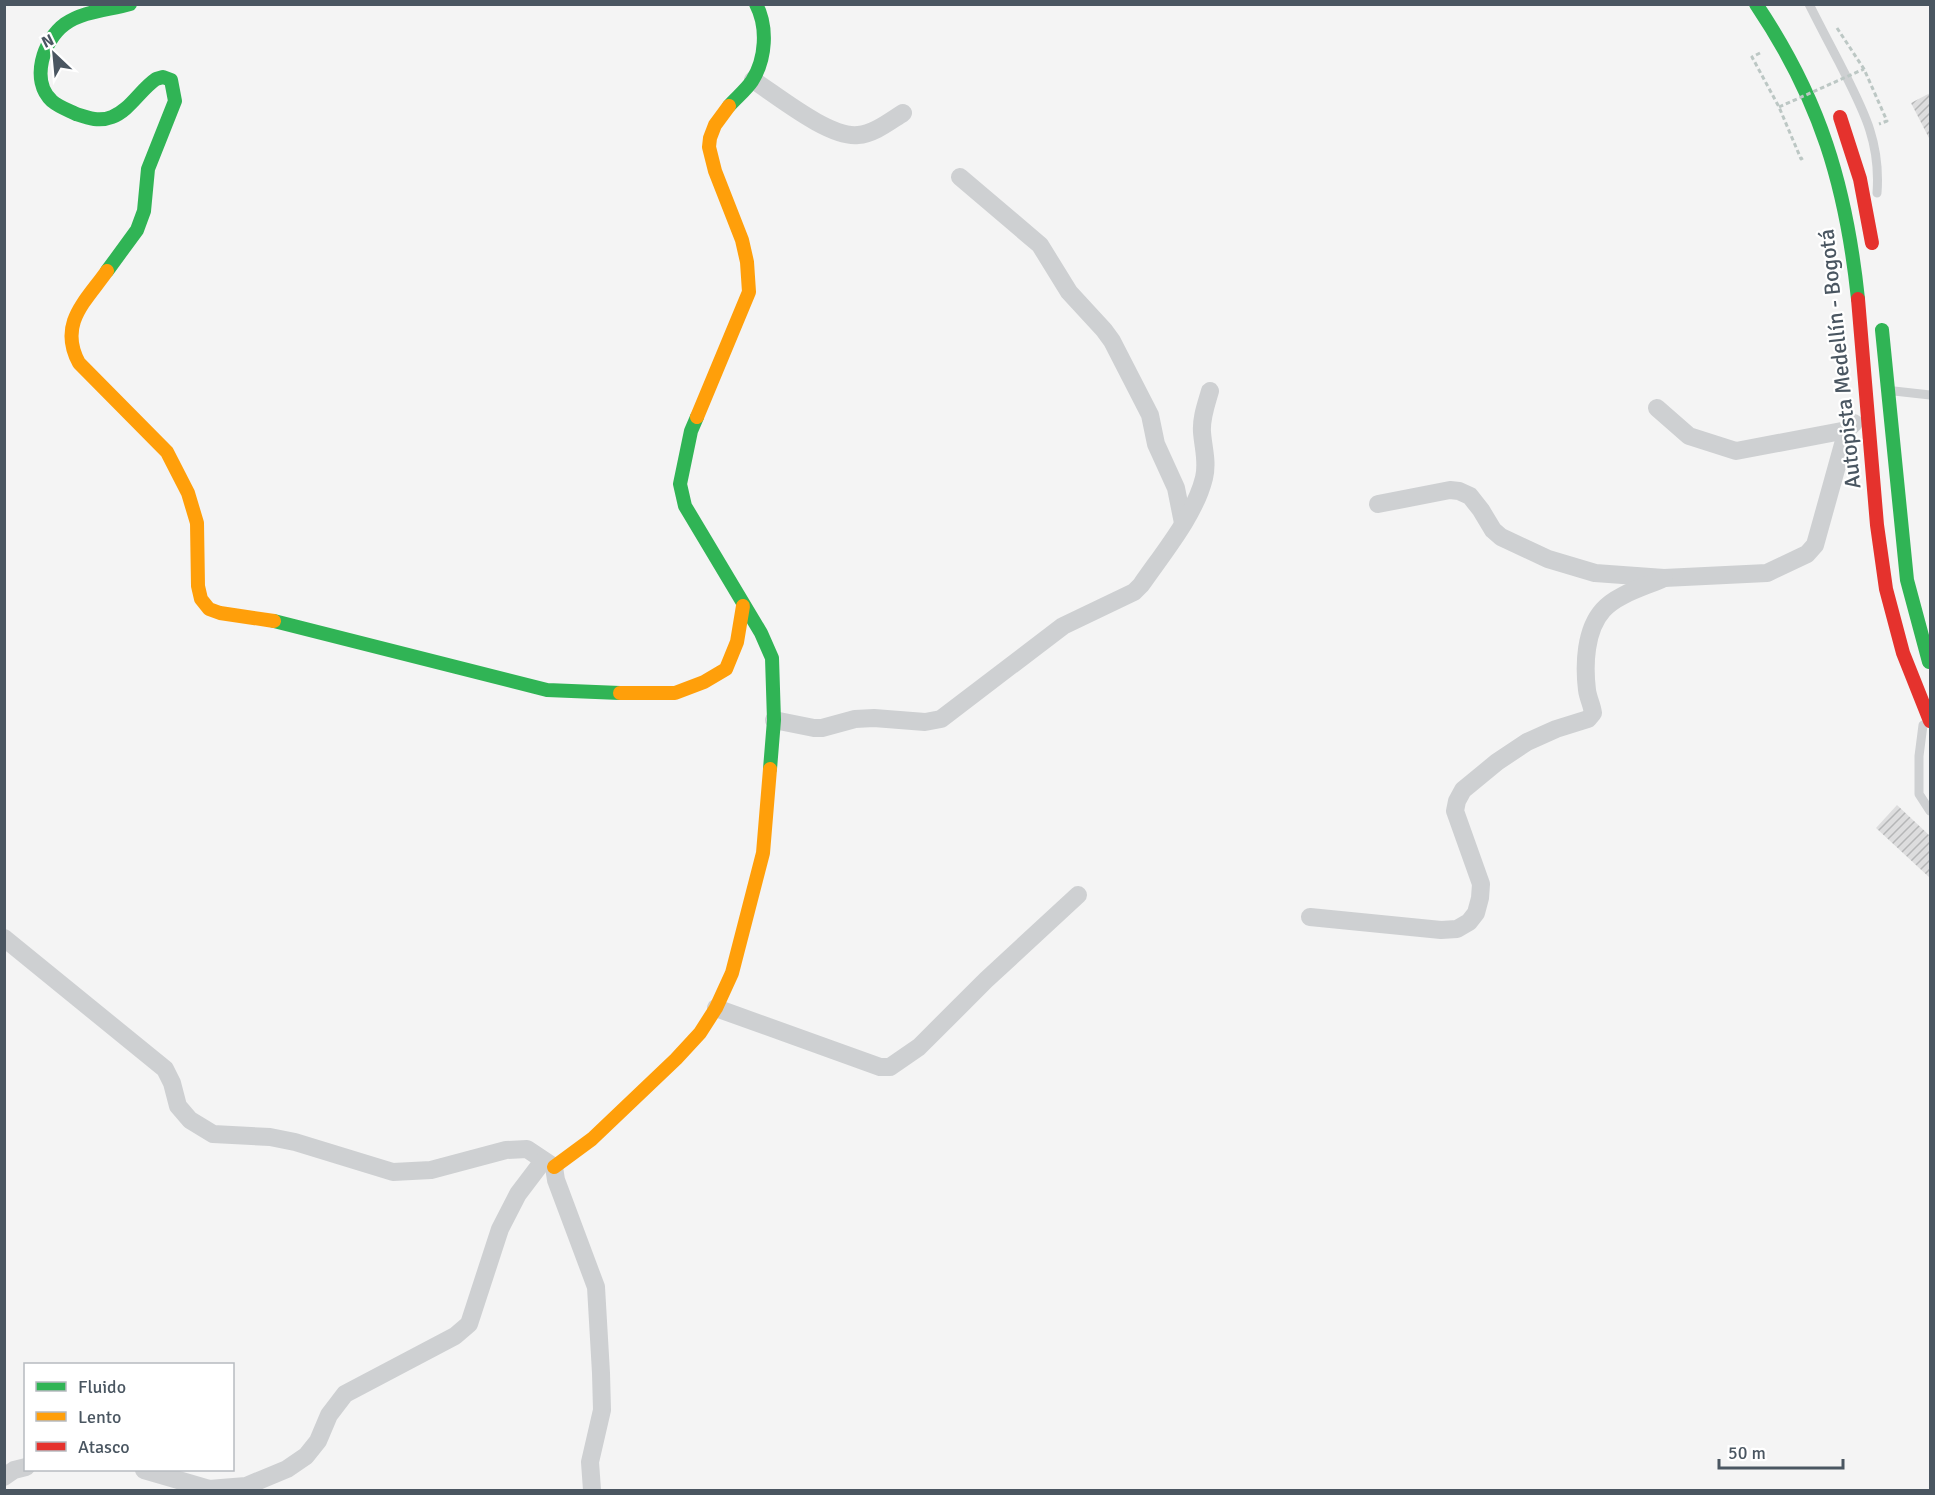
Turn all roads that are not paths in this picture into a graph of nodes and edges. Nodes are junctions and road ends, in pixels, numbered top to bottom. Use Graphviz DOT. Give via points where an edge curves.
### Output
graph roads {
  1 [pos="130,4"];
  2 [pos="756,4"];
  3 [pos="1756,4"];
  4 [pos="1809,4"];
  5 [pos="753,80"];
  6 [pos="1836,106"];
  7 [pos="903,113"];
  8 [pos="960,177"];
  9 [pos="1830,194"];
  10 [pos="1870,228"];
  11 [pos="1875,261"];
  12 [pos="1853,265"];
  13 [pos="1881,315"];
  14 [pos="1889,390"];
  15 [pos="1210,391"];
  16 [pos="1930,395"];
  17 [pos="1657,408"];
  18 [pos="1867,413"];
  19 [pos="1847,430"];
  20 [pos="1378,504"];
  21 [pos="1183,523"];
  22 [pos="1664,578"];
  23 [pos="743,606"];
  24 [pos="1930,666"];
  25 [pos="1925,708"];
  26 [pos="774,720"];
  27 [pos="1930,721"];
  28 [pos="1930,810"];
  29 [pos="1078,895"];
  30 [pos="1310,916"];
  31 [pos="4,938"];
  32 [pos="716,1008"];
  33 [pos="549,1164"];
  34 [pos="147,1471"];
  35 [pos="208,1490"];
  36 [pos="592,1491"];
  1 -- 23 [label="main road" via="78,17 62,27 51,40 41,64 40,80 45,94 59,107 99,121 126,111 153,80 171,80 174,88 175,101 148,168 144,212 137,230 73,319 69,336 79,363 167,452 198,523 198,586 209,609 276,621 547,690 675,693 726,669 737,642"];
  2 -- 5 [label="main road" via="765,28"];
  3 -- 12 [label="main road, Autopista Medellín - Bogotá" via="1791,61 1828,145"];
  4 -- 10 [label="lane" via="1858,99 1875,146 1879,171"];
  5 -- 7 [label="street" via="819,124 841,133 858,135 873,131"];
  5 -- 23 [label="main road" via="726,110 708,141 711,160 740,234 749,269 749,292 690,431 680,484 685,506"];
  6 -- 10 [label="main road, Autopista Medellín - Bogotá" via="1857,162"];
  8 -- 21 [label="street" via="1040,244 1069,292 1112,341 1150,415 1156,444 1176,488"];
  9 -- 12 [label="lane"];
  10 -- 11 [label="main road, Autopista Medellín - Bogotá"];
  12 -- 18 [label="main road, Autopista Medellín - Bogotá"];
  13 -- 14 [label="main road, Autopista Medellín - Bogotá"];
  14 -- 16 [label="lane"];
  14 -- 24 [label="main road, Autopista Medellín - Bogotá" via="1907,580"];
  15 -- 21 [label="street" via="1202,420 1205,477"];
  17 -- 19 [label="street" via="1689,436 1736,451"];
  18 -- 19 [label="street"];
  18 -- 25 [label="main road, Autopista Medellín - Bogotá" via="1875,514 1890,609 1905,662"];
  19 -- 22 [label="street" via="1815,545 1807,554 1767,573"];
  20 -- 22 [label="street" via="1459,491 1470,496 1501,537 1548,559 1595,573"];
  21 -- 26 [label="street" via="1134,592 1063,626 941,719 932,722 855,718 822,728"];
  22 -- 30 [label="street" via="1617,600 1603,610 1593,626 1587,653 1587,691 1593,712 1588,719 1527,742 1463,790 1455,812 1480,884 1476,913 1469,922 1457,929 1441,930"];
  23 -- 26 [label="main road" via="772,658"];
  25 -- 27 [label="main road, Autopista Medellín - Bogotá"];
  25 -- 28 [label="lane" via="1919,794"];
  26 -- 32 [label="main road" via="763,853 732,973"];
  29 -- 32 [label="street" via="918,1047 890,1067 880,1067"];
  31 -- 33 [label="street" via="165,1069 178,1106 190,1120 213,1134 296,1142 393,1172 431,1170 506,1150 527,1149"];
  32 -- 33 [label="main road" via="700,1034 592,1139"];
  33 -- 35 [label="street" via="518,1194 500,1229 469,1324 455,1336 345,1394 329,1415 318,1441 306,1456 287,1469 246,1486"];
  33 -- 36 [label="street" via="596,1287 602,1410 590,1462"];
  34 -- 35 [label="street"];
}
